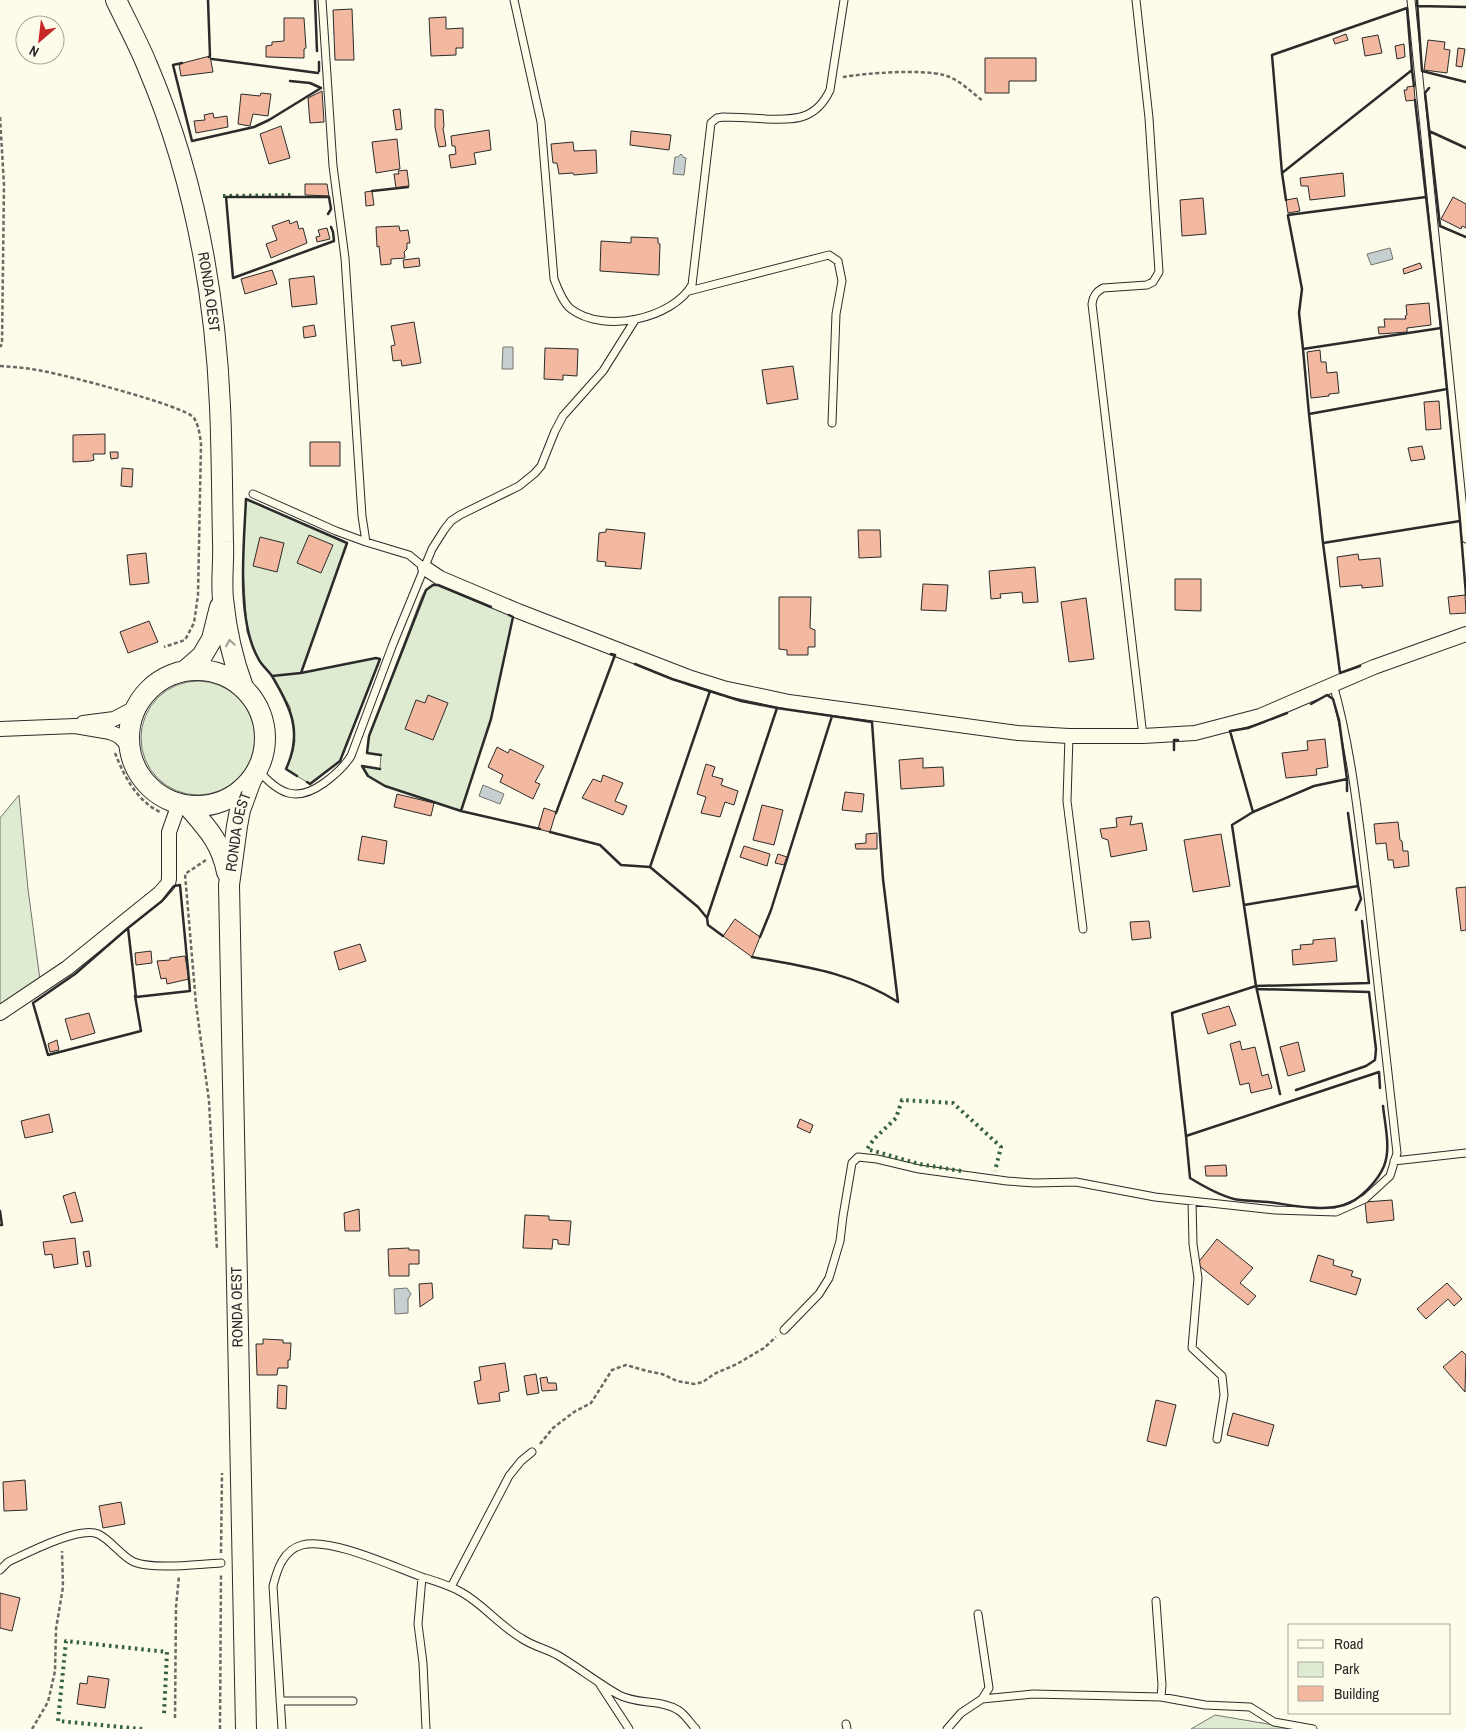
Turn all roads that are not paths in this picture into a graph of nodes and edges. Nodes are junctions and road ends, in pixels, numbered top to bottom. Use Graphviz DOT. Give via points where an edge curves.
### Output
graph roads {
  1 [pos="116,0"];
  2 [pos="322,0"];
  3 [pos="514,0"];
  4 [pos="844,0"];
  5 [pos="1136,0"];
  6 [pos="1411,0"];
  7 [pos="689,291"];
  8 [pos="635,320"];
  9 [pos="832,423"];
  10 [pos="254,494"];
  11 [pos="1466,539"];
  12 [pos="366,542"];
  13 [pos="425,568"];
  14 [pos="223,597"];
  15 [pos="1466,634"];
  16 [pos="186,670"];
  17 [pos="1333,684"];
  18 [pos="243,687"];
  19 [pos="135,708"];
  20 [pos="75,726"];
  21 [pos="0,729"];
  22 [pos="1069,736"];
  23 [pos="1144,736"];
  24 [pos="121,747"];
  25 [pos="255,775"];
  26 [pos="180,809"];
  27 [pos="229,885"];
  28 [pos="1083,929"];
  29 [pos="0,1013"];
  30 [pos="1466,1153"];
  31 [pos="1394,1161"];
  32 [pos="1192,1201"];
  33 [pos="784,1330"];
  34 [pos="1217,1439"];
  35 [pos="532,1452"];
  36 [pos="221,1563"];
  37 [pos="0,1570"];
  38 [pos="422,1577"];
  39 [pos="451,1587"];
  40 [pos="1156,1601"];
  41 [pos="978,1614"];
  42 [pos="598,1680"];
  43 [pos="1161,1697"];
  44 [pos="982,1699"];
  45 [pos="280,1701"];
  46 [pos="353,1701"];
  47 [pos="246,1729"];
  48 [pos="282,1729"];
  49 [pos="426,1729"];
  50 [pos="629,1729"];
  51 [pos="696,1729"];
  52 [pos="947,1729"];
  53 [pos="1313,1729"];
  1 -- 14 [label="main road, RONDA OEST" via="147,64 168,121 183,165 202,242 217,345"];
  2 -- 12 [label="lane"];
  3 -- 8 [label="lane" via="541,122 554,279 570,309 584,316 615,322"];
  4 -- 7 [label="lane" via="830,90 823,103 802,118 723,117 711,123"];
  5 -- 23 [label="lane" via="1149,118 1159,272 1147,285 1103,288 1097,292 1092,304"];
  6 -- 11 [label="lane"];
  7 -- 8 [label="lane" via="674,303"];
  7 -- 9 [label="lane" via="829,255 838,261 842,281 836,314"];
  8 -- 13 [label="lane" via="603,371 563,416 536,473 519,486 451,521 436,542"];
  10 -- 12 [label="lane"];
  12 -- 13 [label="lane" via="409,555"];
  13 -- 22 [label="street" via="440,578 518,611 723,688 808,704 1018,734"];
  13 -- 25 [label="lane" via="344,767 303,795 288,793"];
  14 -- 16 [label="main road, RONDA OEST" via="212,639 202,656"];
  18 -- 14 [label="main road, RONDA OEST, one-way" via="231,651"];
  15 -- 17 [label="street"];
  16 -- 18 [label="main road" via="213,672"];
  16 -- 19 [label="main road" via="156,683"];
  17 -- 23 [label="street" via="1260,716 1232,724 1195,733"];
  17 -- 31 [label="lane" via="1342,714 1360,830 1396,1143"];
  18 -- 25 [label="main road" via="254,700 266,735 264,752"];
  19 -- 20 [label="street" via="114,719 88,721"];
  19 -- 24 [label="main road"];
  20 -- 21 [label="street"];
  20 -- 24 [label="street" via="119,736"];
  22 -- 23 [label="street"];
  22 -- 28 [label="lane" via="1067,801"];
  24 -- 26 [label="main road" via="151,788"];
  25 -- 26 [label="main road" via="234,796 212,805"];
  25 -- 27 [label="main road, RONDA OEST" via="240,810"];
  26 -- 27 [label="main road, RONDA OEST" via="208,830 223,854"];
  26 -- 29 [label="street" via="169,832 169,879 164,888 67,968"];
  27 -- 47 [label="main road, RONDA OEST"];
  30 -- 31 [label="lane"];
  31 -- 32 [label="lane" via="1390,1176 1365,1199 1336,1212 1275,1210"];
  32 -- 33 [label="lane" via="1076,1182 1007,1182 858,1157 852,1163 840,1241 829,1278"];
  32 -- 34 [label="lane" via="1198,1278 1192,1348 1222,1376 1224,1395"];
  35 -- 39 [label="lane" via="509,1476"];
  36 -- 37 [label="lane" via="157,1566 132,1562 97,1533 74,1534 60,1539 8,1562"];
  38 -- 39 [label="lane"];
  38 -- 45 [label="lane" via="336,1547 302,1545 286,1555 273,1586"];
  38 -- 49 [label="lane" via="418,1624"];
  39 -- 42 [label="lane" via="473,1599 522,1639 553,1652"];
  40 -- 43 [label="lane"];
  41 -- 44 [label="lane" via="990,1688"];
  42 -- 50 [label="lane"];
  42 -- 51 [label="lane" via="621,1696 640,1702 665,1704 679,1710"];
  43 -- 44 [label="lane" via="1033,1694"];
  43 -- 53 [label="lane" via="1205,1705 1250,1707 1274,1722"];
  44 -- 52 [label="lane" via="961,1713"];
  45 -- 46 [label="lane"];
  45 -- 48 [label="lane"];
}
